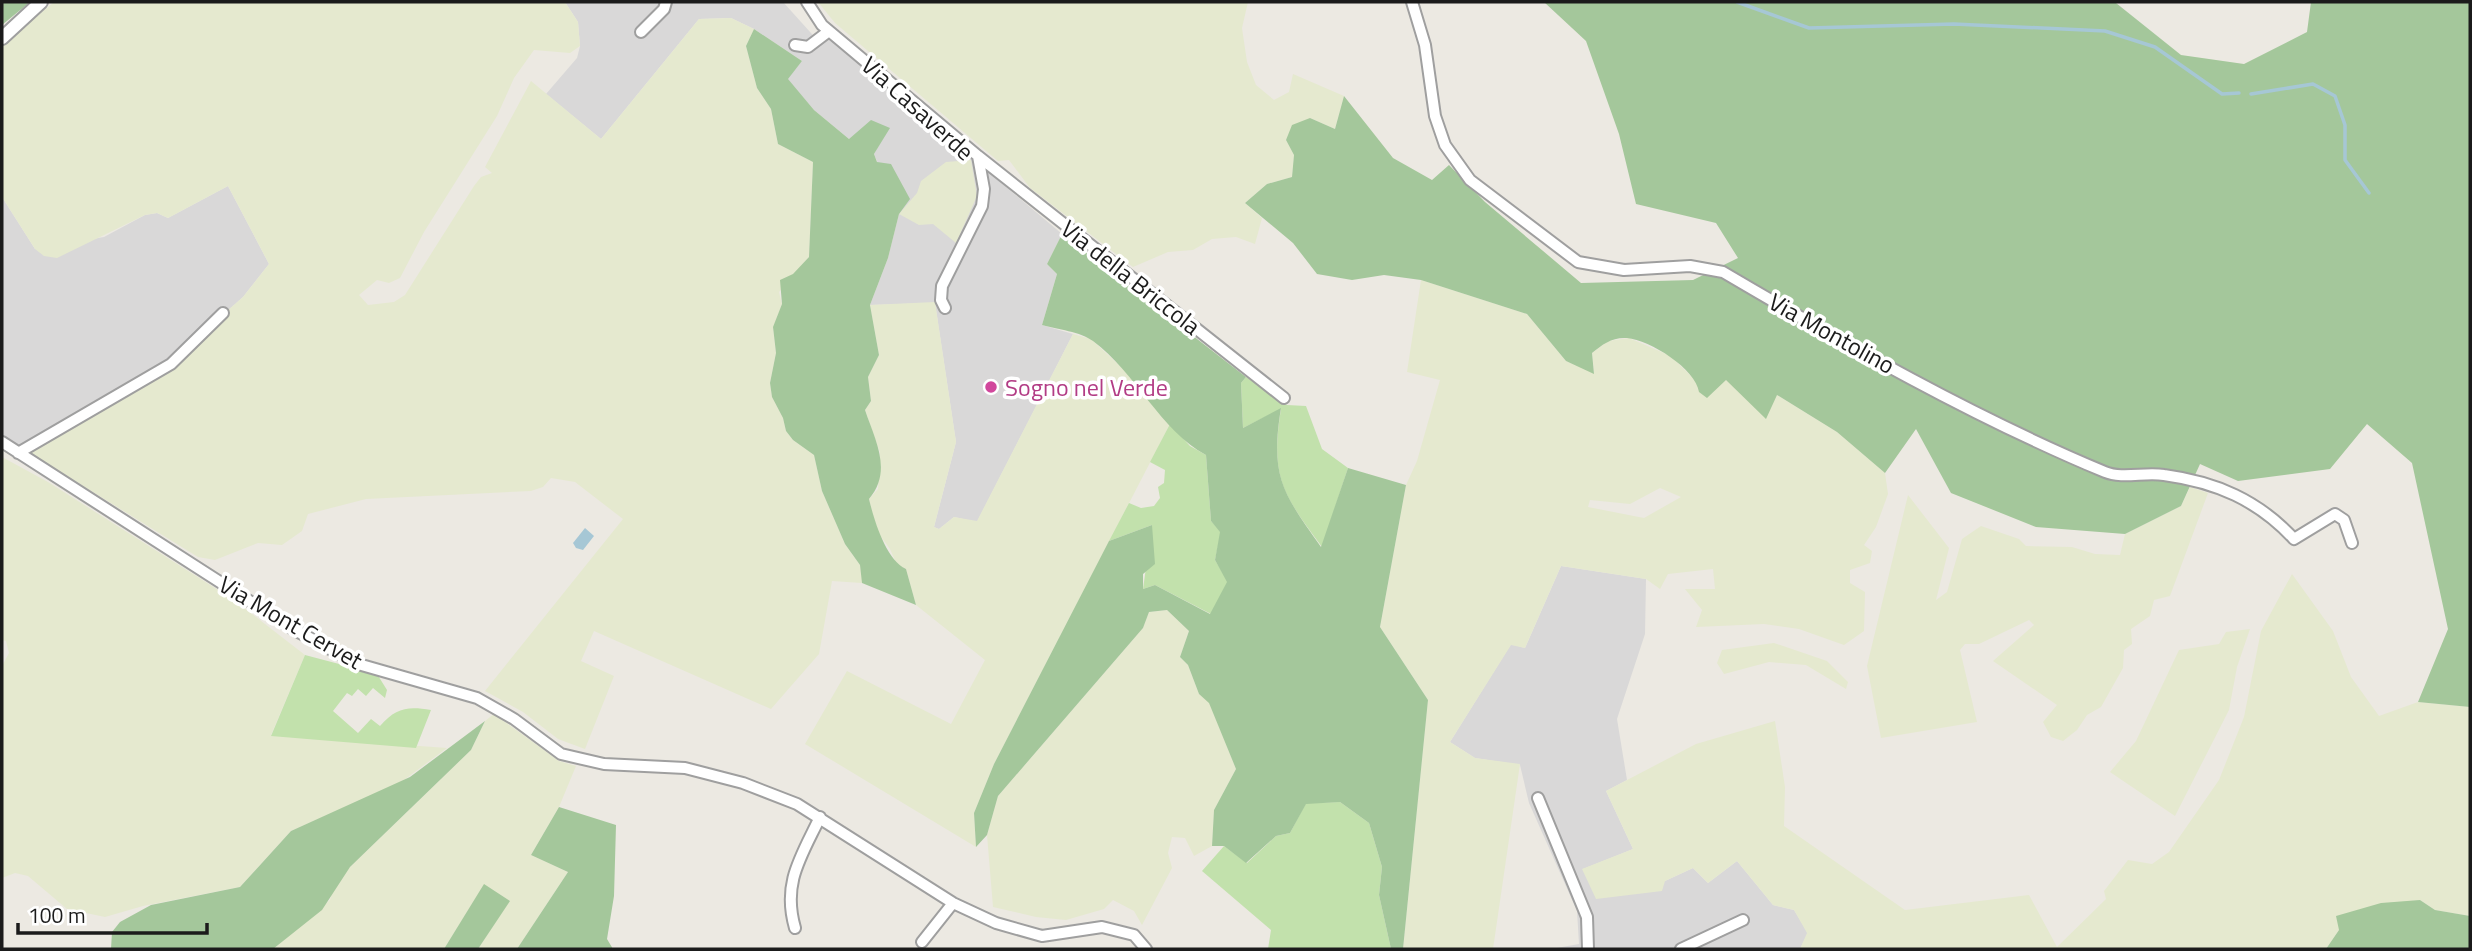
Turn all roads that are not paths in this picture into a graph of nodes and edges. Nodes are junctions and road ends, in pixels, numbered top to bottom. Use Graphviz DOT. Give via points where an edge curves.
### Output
graph roads {
  1 [pos="41,2"];
  2 [pos="666,2"];
  3 [pos="807,2"];
  4 [pos="1412,2"];
  5 [pos="829,31"];
  6 [pos="641,32"];
  7 [pos="2,38"];
  8 [pos="795,45"];
  9 [pos="978,156"];
  10 [pos="945,307"];
  11 [pos="223,313"];
  12 [pos="1284,398"];
  13 [pos="2,443"];
  14 [pos="18,453"];
  15 [pos="2352,543"];
  16 [pos="1538,798"];
  17 [pos="820,817"];
  18 [pos="953,903"];
  19 [pos="1743,920"];
  20 [pos="795,928"];
  21 [pos="922,942"];
  22 [pos="1146,949"];
  23 [pos="1588,949"];
  24 [pos="1682,949"];
  1 -- 7 [label="street"];
  2 -- 6 [label="street"];
  3 -- 5 [label="street, Via Casaverde"];
  4 -- 15 [label="street, Via Montolino" via="1445,145 1470,180 1578,262 1624,270 1690,266 1723,272 1980,415 2109,473 2163,475 2225,489 2270,514 2294,539 2335,514 2344,520"];
  5 -- 8 [label="street" via="808,47"];
  5 -- 9 [label="street, Via Casaverde"];
  9 -- 10 [label="street, Via Casaverde" via="982,206 942,286"];
  9 -- 12 [label="street, Via della Briccola"];
  11 -- 14 [label="street" via="171,364"];
  13 -- 14 [label="street, Via Mont Cervet"];
  14 -- 17 [label="street, Via Mont Cervet" via="293,629 358,664 477,698 561,754 604,764 685,768 743,783"];
  16 -- 23 [label="street" via="1587,918"];
  17 -- 18 [label="street, Via Mont Cervet"];
  17 -- 20 [label="street" via="790,881 788,905"];
  18 -- 21 [label="street"];
  18 -- 22 [label="street, Via Mont Cervet" via="996,923 1042,936 1102,927 1134,935"];
  19 -- 24 [label="street"];
}
